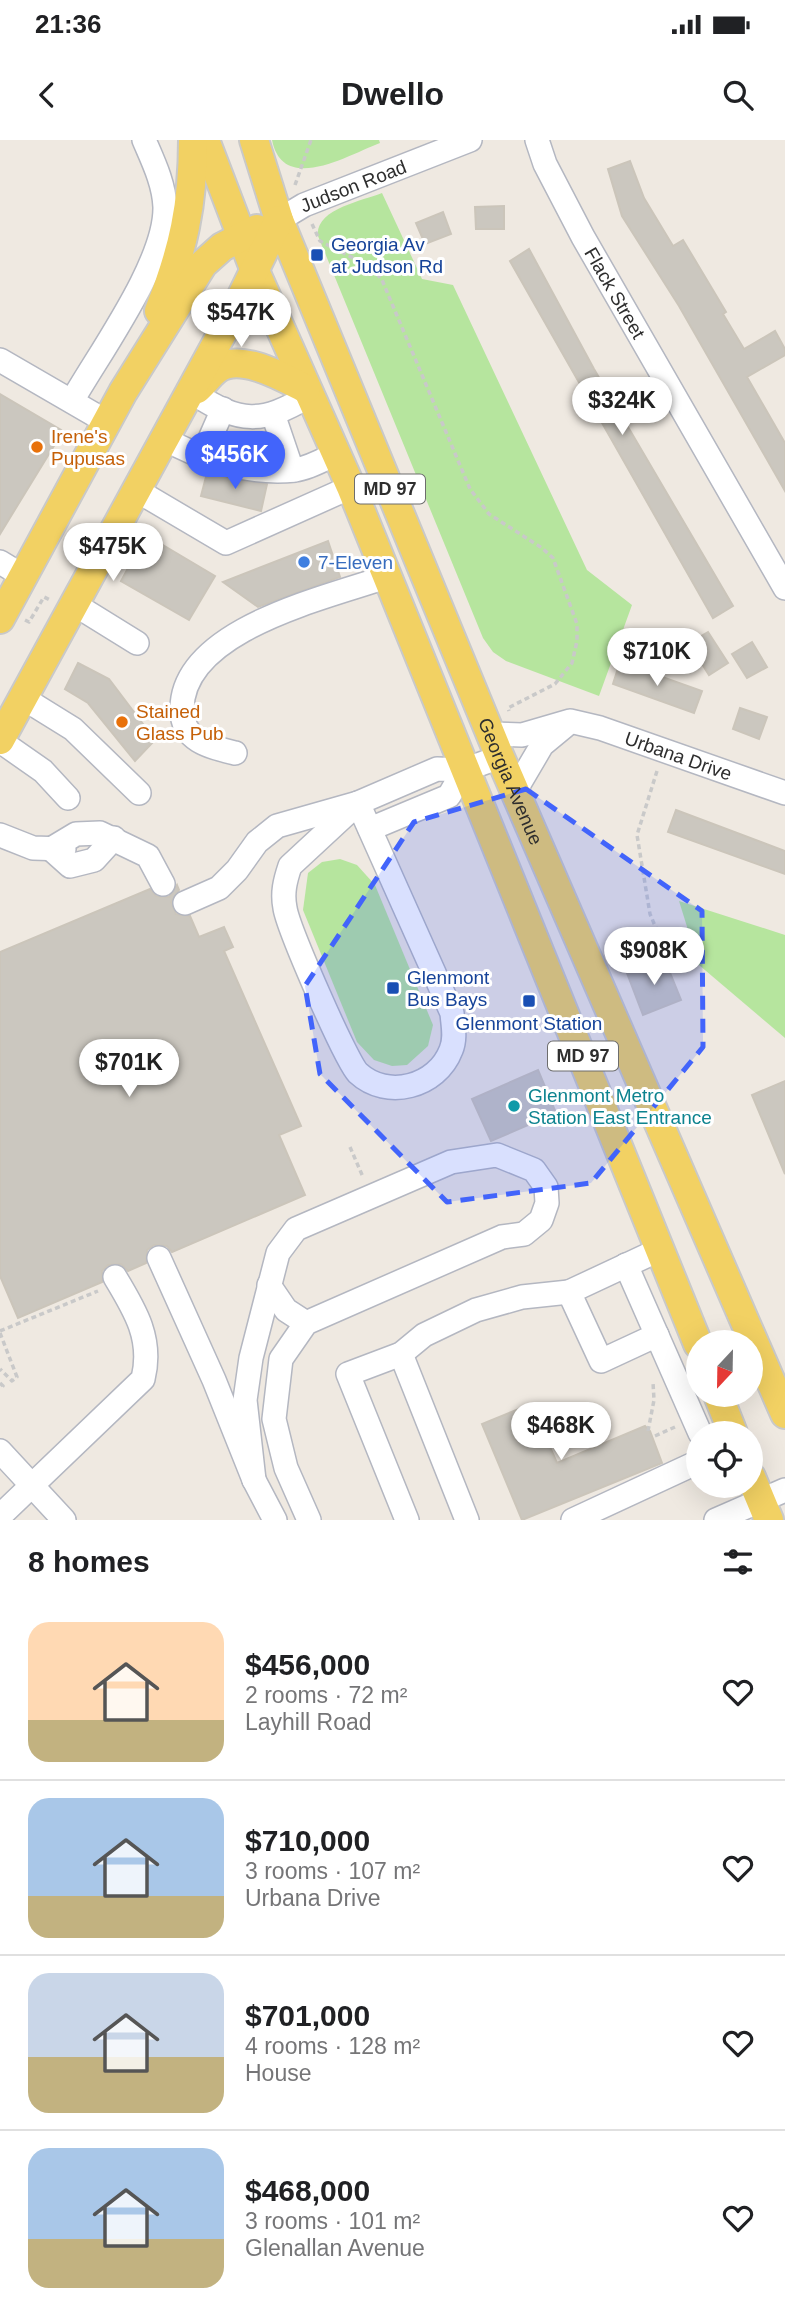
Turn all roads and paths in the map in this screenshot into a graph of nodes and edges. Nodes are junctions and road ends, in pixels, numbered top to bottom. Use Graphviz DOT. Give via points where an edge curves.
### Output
graph roads {
  1 [pos="144,140"];
  2 [pos="193,140"];
  3 [pos="205,140"];
  4 [pos="254,140"];
  5 [pos="311,140"];
  6 [pos="470,140"];
  7 [pos="537,140"];
  8 [pos="303,205"];
  9 [pos="279,220"];
  10 [pos="241,235"];
  11 [pos="255,271"];
  12 [pos="0,360"];
  13 [pos="132,377"];
  14 [pos="308,393"];
  15 [pos="188,398"];
  16 [pos="72,401"];
  17 [pos="223,409"];
  18 [pos="273,414"];
  19 [pos="107,422"];
  20 [pos="164,438"];
  21 [pos="335,454"];
  22 [pos="202,457"];
  23 [pos="292,470"];
  24 [pos="351,488"];
  25 [pos="136,490"];
  26 [pos="12,569"];
  27 [pos="386,577"];
  28 [pos="785,588"];
  29 [pos="74,604"];
  30 [pos="46,608"];
  31 [pos="12,619"];
  32 [pos="137,643"];
  33 [pos="23,698"];
  34 [pos="569,721"];
  35 [pos="522,735"];
  36 [pos="0,740"];
  37 [pos="495,746"];
  38 [pos="235,753"];
  39 [pos="464,771"];
  40 [pos="657,771"];
  41 [pos="515,791"];
  42 [pos="139,793"];
  43 [pos="785,793"];
  44 [pos="68,798"];
  45 [pos="358,803"];
  46 [pos="370,829"];
  47 [pos="0,835"];
  48 [pos="163,884"];
  49 [pos="185,903"];
  50 [pos="667,954"];
  51 [pos="350,1147"];
  52 [pos="360,1170"];
  53 [pos="661,1249"];
  54 [pos="159,1258"];
  55 [pos="626,1265"];
  56 [pos="107,1280"];
  57 [pos="269,1285"];
  58 [pos="569,1292"];
  59 [pos="306,1323"];
  60 [pos="693,1330"];
  61 [pos="0,1332"];
  62 [pos="657,1335"];
  63 [pos="401,1354"];
  64 [pos="0,1369"];
  65 [pos="652,1377"];
  66 [pos="0,1383"];
  67 [pos="0,1389"];
  68 [pos="785,1414"];
  69 [pos="695,1421"];
  70 [pos="648,1431"];
  71 [pos="0,1451"];
  72 [pos="686,1468"];
  73 [pos="254,1480"];
  74 [pos="33,1486"];
  75 [pos="766,1497"];
  76 [pos="0,1516"];
  77 [pos="64,1520"];
  78 [pos="275,1520"];
  79 [pos="309,1520"];
  80 [pos="407,1520"];
  81 [pos="467,1520"];
  82 [pos="573,1520"];
  83 [pos="716,1520"];
  1 -- 16 [label="street" via="160,177 165,207 162,234 150,266"];
  2 -- 13 [label="main road" via="193,193 184,242"];
  3 -- 10 [label="main road, Georgia Avenue / MD 97"];
  4 -- 9 [label="main road, Georgia Avenue / MD 97"];
  5 -- 8 [label="path" via="295,184"];
  6 -- 8 [label="street, Judson Road"];
  7 -- 28 [label="street, Flack Street" via="583,237"];
  8 -- 9 [label="street, Judson Road"];
  8 -- 35 [label="path" via="320,241 371,267 382,280 482,508 554,558 577,624 578,641 572,663 555,684 508,708"];
  9 -- 10 [label="main road"];
  9 -- 11 [label="main road"];
  9 -- 37 [label="main road, Georgia Avenue / MD 97"];
  10 -- 11 [label="main road, Georgia Avenue / MD 97"];
  10 -- 13 [label="main road" via="203,264"];
  11 -- 14 [label="main road, Georgia Avenue / MD 97"];
  11 -- 15 [label="main road"];
  12 -- 16 [label="street"];
  13 -- 19 [label="main road"];
  14 -- 15 [label="main road" via="259,368 239,365 219,367"];
  14 -- 18 [label="street"];
  14 -- 21 [label="main road, Georgia Avenue / MD 97"];
  15 -- 17 [label="street"];
  15 -- 20 [label="main road"];
  16 -- 19 [label="street"];
  17 -- 18 [label="street" via="262,418"];
  17 -- 22 [label="street"];
  18 -- 23 [label="street"];
  19 -- 26 [label="main road"];
  20 -- 22 [label="street"];
  20 -- 25 [label="main road"];
  21 -- 23 [label="street"];
  21 -- 24 [label="main road, Georgia Avenue / MD 97"];
  22 -- 23 [label="street" via="270,471"];
  24 -- 25 [label="street" via="226,543"];
  24 -- 27 [label="main road, Georgia Avenue / MD 97"];
  25 -- 29 [label="main road"];
  26 -- 31 [label="main road"];
  27 -- 38 [label="street" via="240,630 204,656 181,701 182,721 191,737"];
  27 -- 39 [label="main road, Georgia Avenue / MD 97"];
  29 -- 32 [label="street"];
  29 -- 33 [label="main road"];
  30 -- 31 [label="path" via="50,599 44,597 29,622"];
  33 -- 36 [label="main road"];
  33 -- 42 [label="street" via="73,729"];
  34 -- 35 [label="street, Urbana Drive"];
  34 -- 41 [label="street" via="542,745"];
  34 -- 43 [label="street, Urbana Drive" via="600,727"];
  35 -- 37 [label="street, Urbana Drive"];
  36 -- 44 [label="street" via="43,771"];
  37 -- 39 [label="street, Urbana Drive"];
  37 -- 41 [label="main road, Georgia Avenue / MD 97"];
  39 -- 45 [label="street" via="437,769"];
  39 -- 46 [label="street" via="449,796"];
  39 -- 53 [label="main road, Georgia Avenue / MD 97"];
  40 -- 50 [label="path" via="636,835 650,914"];
  41 -- 68 [label="main road, Georgia Avenue / MD 97"];
  45 -- 46 [label="street"];
  45 -- 46 [label="street" via="290,866 285,912 348,1060 370,1082 401,1088 418,1084 443,1063 451,1051 452,1013"];
  45 -- 49 [label="street" via="278,827 257,842 219,888"];
  47 -- 48 [label="street" via="33,848 51,849 70,866 94,860 114,838 148,856"];
  51 -- 52 [label="path"];
  53 -- 55 [label="street"];
  53 -- 60 [label="main road, Georgia Avenue / MD 97"];
  54 -- 73 [label="street"];
  55 -- 58 [label="street"];
  55 -- 62 [label="street"];
  56 -- 61 [label="path" via="101,1290"];
  56 -- 74 [label="street" via="139,1316 147,1361 143,1379"];
  57 -- 59 [label="street" via="286,1310"];
  57 -- 59 [label="street" via="278,1254 296,1229 451,1162 497,1155 534,1170 546,1187 541,1220 524,1234 502,1237"];
  57 -- 73 [label="street" via="245,1400"];
  58 -- 62 [label="street" via="601,1362"];
  58 -- 63 [label="street" via="522,1297 476,1310 424,1335"];
  59 -- 79 [label="street" via="281,1359 274,1419 286,1468"];
  61 -- 64 [label="path" via="16,1377 12,1381"];
  62 -- 69 [label="street"];
  63 -- 80 [label="street" via="348,1374"];
  63 -- 81 [label="street"];
  65 -- 70 [label="path" via="654,1400"];
  66 -- 67 [label="path"];
  71 -- 74 [label="street"];
  72 -- 82 [label="street"];
  73 -- 78 [label="street"];
  74 -- 76 [label="street"];
  74 -- 77 [label="street"];
  75 -- 83 [label="street"];
}
